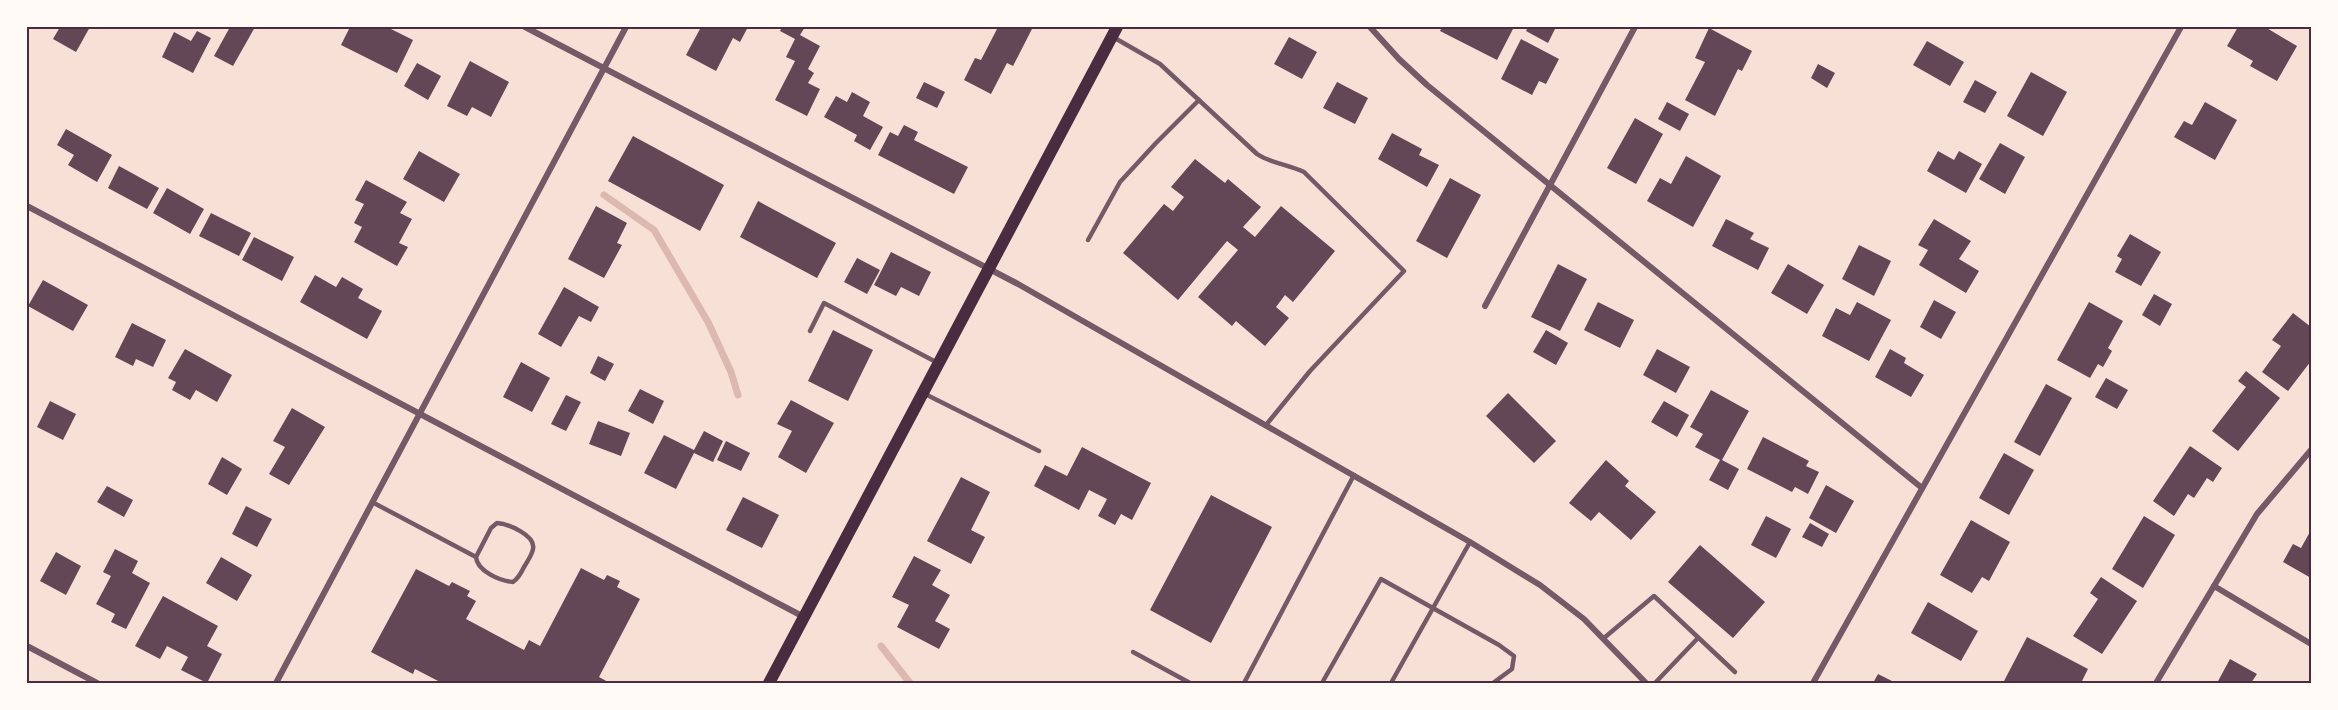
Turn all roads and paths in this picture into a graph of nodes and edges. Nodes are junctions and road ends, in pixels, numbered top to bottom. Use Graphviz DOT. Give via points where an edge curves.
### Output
graph roads {
  1 [pos="525,27"];
  2 [pos="626,27"];
  3 [pos="1370,27"];
  4 [pos="1635,27"];
  5 [pos="2181,27"];
  6 [pos="1114,32"];
  7 [pos="604,68"];
  8 [pos="1198,100"];
  9 [pos="1549,185"];
  10 [pos="27,206"];
  11 [pos="1088,240"];
  12 [pos="988,269"];
  13 [pos="1485,306"];
  14 [pos="810,331"];
  15 [pos="939,363"];
  16 [pos="923,393"];
  17 [pos="420,414"];
  18 [pos="1266,425"];
  19 [pos="2311,450"];
  20 [pos="1039,451"];
  21 [pos="1354,476"];
  22 [pos="1922,488"];
  23 [pos="372,502"];
  24 [pos="1470,542"];
  25 [pos="476,557"];
  26 [pos="2214,586"];
  27 [pos="1432,607"];
  28 [pos="804,617"];
  29 [pos="1604,638"];
  30 [pos="1698,638"];
  31 [pos="2311,644"];
  32 [pos="27,646"];
  33 [pos="1132,652"];
  34 [pos="1735,672"];
  35 [pos="97,683"];
  36 [pos="276,683"];
  37 [pos="770,683"];
  38 [pos="1190,683"];
  39 [pos="1244,683"];
  40 [pos="1322,683"];
  41 [pos="1391,683"];
  42 [pos="1493,683"];
  43 [pos="1646,683"];
  44 [pos="1655,683"];
  45 [pos="1813,683"];
  46 [pos="2156,683"];
  1 -- 7 [label="street"];
  2 -- 7 [label="street"];
  3 -- 9 [label="street" via="1412,73"];
  4 -- 9 [label="street"];
  5 -- 22 [label="street"];
  6 -- 8 [label="lane" via="1160,64"];
  6 -- 12 [label="main road"];
  7 -- 12 [label="street"];
  7 -- 17 [label="street"];
  8 -- 11 [label="lane" via="1120,182"];
  8 -- 18 [label="lane" via="1257,154 1304,172 1404,271 1310,371"];
  9 -- 13 [label="street"];
  9 -- 22 [label="street"];
  10 -- 17 [label="street"];
  12 -- 15 [label="main road"];
  12 -- 18 [label="street"];
  14 -- 15 [label="lane" via="824,303"];
  15 -- 16 [label="main road"];
  16 -- 20 [label="lane"];
  16 -- 28 [label="main road"];
  17 -- 23 [label="street"];
  17 -- 28 [label="street"];
  18 -- 21 [label="street"];
  19 -- 26 [label="street" via="2257,514"];
  21 -- 24 [label="street"];
  21 -- 39 [label="lane"];
  22 -- 45 [label="street"];
  23 -- 25 [label="lane"];
  23 -- 36 [label="street"];
  24 -- 27 [label="lane"];
  24 -- 29 [label="street" via="1540,585"];
  25 -- 25 [label="lane" via="497,523 529,537 533,543 533,550 513,582 480,568"];
  26 -- 31 [label="street"];
  26 -- 46 [label="street"];
  27 -- 40 [label="lane" via="1381,579"];
  27 -- 41 [label="lane"];
  27 -- 42 [label="lane" via="1514,656 1512,669"];
  28 -- 37 [label="main road"];
  29 -- 30 [label="lane" via="1654,596"];
  29 -- 43 [label="street"];
  30 -- 34 [label="lane"];
  30 -- 44 [label="lane"];
  32 -- 35 [label="street"];
  33 -- 38 [label="lane"];
}
